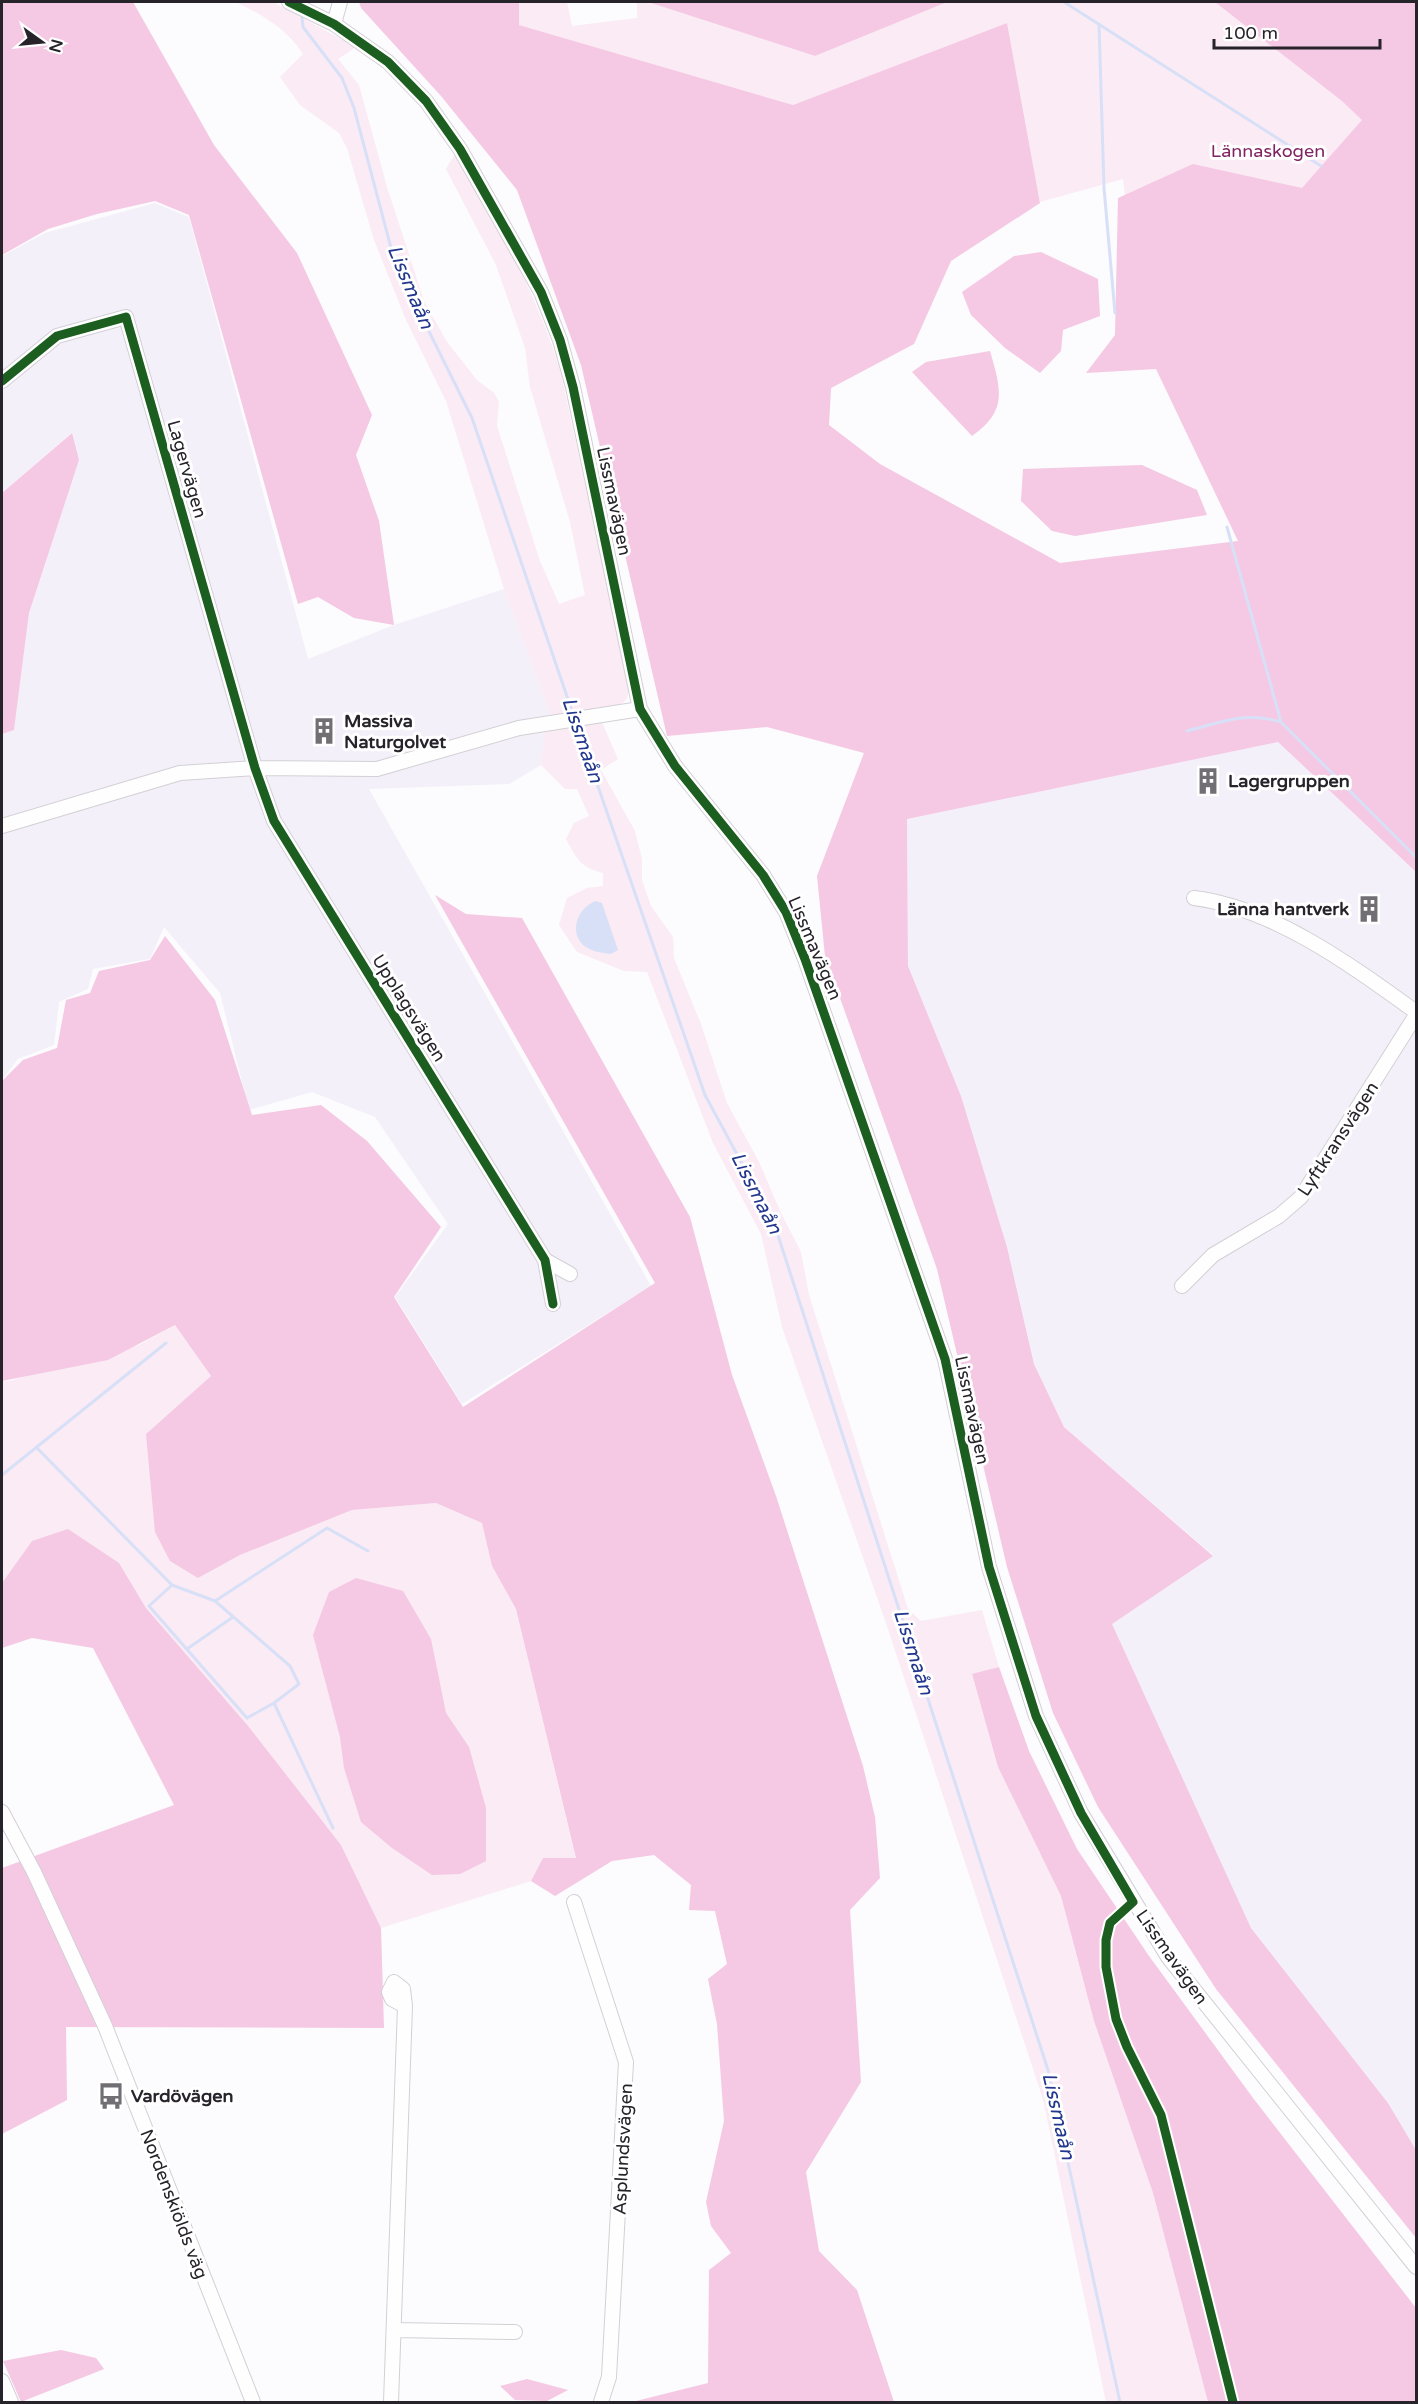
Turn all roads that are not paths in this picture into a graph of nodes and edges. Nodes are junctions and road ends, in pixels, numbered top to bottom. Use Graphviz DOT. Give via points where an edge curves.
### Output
graph roads {
  1 [pos="289,2"];
  2 [pos="340,2"];
  3 [pos="334,24"];
  4 [pos="2,381"];
  5 [pos="640,709"];
  6 [pos="255,768"];
  7 [pos="2,826"];
  8 [pos="1194,898"];
  9 [pos="1416,1013"];
  10 [pos="545,1260"];
  11 [pos="570,1274"];
  12 [pos="1182,1286"];
  13 [pos="553,1304"];
  14 [pos="2,1812"];
  15 [pos="574,1902"];
  16 [pos="405,2006"];
  17 [pos="1416,2267"];
  18 [pos="395,2330"];
  19 [pos="515,2332"];
  20 [pos="2,2381"];
  21 [pos="11,2403"];
  22 [pos="253,2403"];
  23 [pos="391,2403"];
  24 [pos="601,2403"];
  1 -- 3 [label="street, Lissmavägen"];
  2 -- 3 [label="street"];
  3 -- 5 [label="street, Lissmavägen" via="388,62 426,101 460,149 541,292 573,387"];
  4 -- 6 [label="street, Lagervägen" via="57,336 126,317"];
  5 -- 6 [label="street" via="519,728 377,769"];
  5 -- 17 [label="street, Lissmavägen" via="675,766 763,875 786,912 806,959 945,1359 989,1567 1036,1716 1081,1813 1168,1957"];
  6 -- 7 [label="street" via="180,773"];
  6 -- 10 [label="street, Upplagsvägen" via="274,821"];
  8 -- 9 [label="street, Lyftkransvägen" via="1218,901 1318,945"];
  9 -- 12 [label="street, Lyftkransvägen" via="1301,1197 1279,1216 1213,1255"];
  10 -- 11 [label="street"];
  10 -- 13 [label="street"];
  14 -- 22 [label="street, Nordenskiölds väg" via="105,2026"];
  15 -- 24 [label="street, Asplundsvägen" via="626,2062 609,2366"];
  16 -- 18 [label="street"];
  18 -- 19 [label="street"];
  18 -- 23 [label="street"];
  20 -- 21 [label="street"];
}
